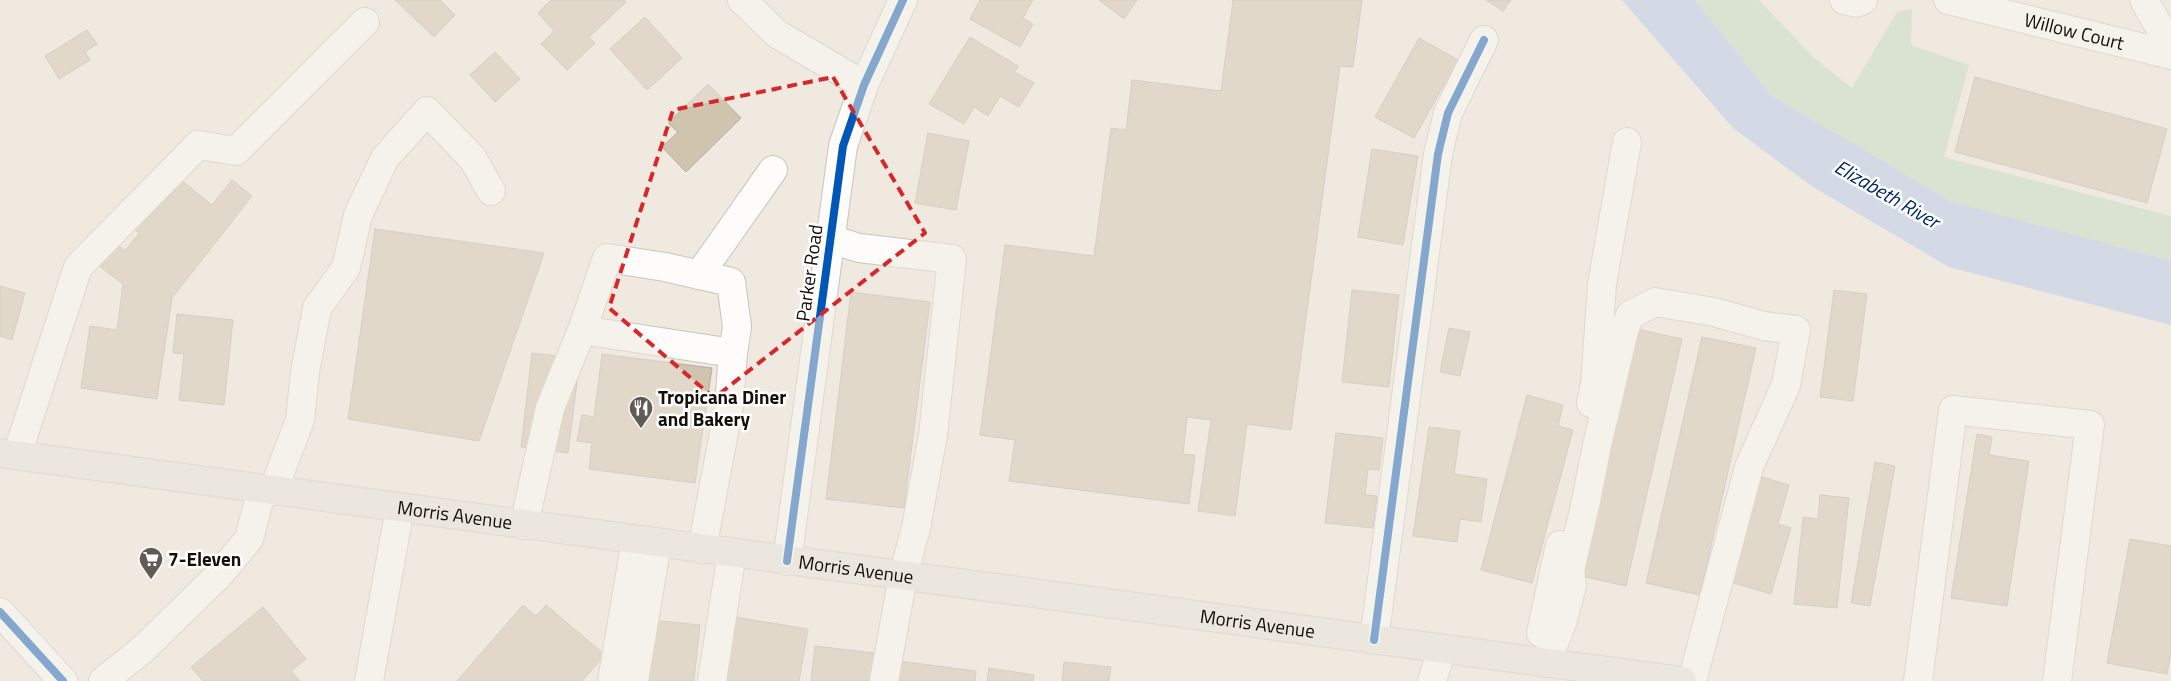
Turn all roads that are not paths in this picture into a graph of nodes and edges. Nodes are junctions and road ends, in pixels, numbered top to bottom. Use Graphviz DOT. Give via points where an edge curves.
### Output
graph roads {
  1 [pos="742,0"];
  2 [pos="903,0"];
  3 [pos="1844,0"];
  4 [pos="1863,0"];
  5 [pos="1948,0"];
  6 [pos="2144,0"];
  7 [pos="365,22"];
  8 [pos="1484,40"];
  9 [pos="2171,48"];
  10 [pos="2171,55"];
  11 [pos="864,85"];
  12 [pos="1626,142"];
  13 [pos="773,170"];
  14 [pos="491,191"];
  15 [pos="830,238"];
  16 [pos="699,275"];
  17 [pos="582,330"];
  18 [pos="733,353"];
  19 [pos="9,454"];
  20 [pos="267,490"];
  21 [pos="400,508"];
  22 [pos="524,525"];
  23 [pos="646,542"];
  24 [pos="702,549"];
  25 [pos="732,553"];
  26 [pos="787,560"];
  27 [pos="903,576"];
  28 [pos="0,612"];
  29 [pos="1374,640"];
  30 [pos="1442,649"];
  31 [pos="1541,662"];
  32 [pos="63,681"];
  33 [pos="103,681"];
  34 [pos="369,681"];
  35 [pos="612,681"];
  36 [pos="634,681"];
  37 [pos="712,681"];
  38 [pos="884,681"];
  39 [pos="1432,681"];
  40 [pos="1682,681"];
  41 [pos="1692,681"];
  42 [pos="1918,681"];
  43 [pos="2057,681"];
  1 -- 11 [label="street" via="777,34"];
  2 -- 11 [label="street, Parker Road"];
  3 -- 4 [label="street" via="1856,3"];
  5 -- 10 [label="street, Willow Court"];
  6 -- 9 [label="street"];
  7 -- 19 [label="street" via="236,151 198,145 78,267"];
  8 -- 29 [label="street" via="1448,113 1438,154"];
  11 -- 15 [label="street, Parker Road" via="843,146"];
  12 -- 31 [label="street" via="1602,284 1595,384"];
  13 -- 16 [label="street"];
  14 -- 20 [label="street" via="473,159 428,111 385,158 358,216 346,268 316,308 300,420"];
  15 -- 26 [label="street, Parker Road"];
  15 -- 27 [label="street" via="859,248 952,259 933,435 916,528"];
  16 -- 17 [label="street" via="607,258"];
  16 -- 18 [label="street" via="731,282 737,327"];
  17 -- 18 [label="street"];
  17 -- 22 [label="street" via="550,408"];
  18 -- 24 [label="street" via="729,406"];
  19 -- 20 [label="main road, Morris Avenue"];
  20 -- 21 [label="main road, Morris Avenue"];
  20 -- 33 [label="street" via="249,539 218,576 156,636"];
  21 -- 22 [label="main road, Morris Avenue"];
  21 -- 34 [label="street"];
  22 -- 23 [label="main road, Morris Avenue"];
  23 -- 24 [label="main road, Morris Avenue"];
  23 -- 35 [label="street"];
  23 -- 36 [label="street"];
  24 -- 25 [label="main road, Morris Avenue"];
  25 -- 26 [label="main road, Morris Avenue"];
  25 -- 37 [label="street"];
  26 -- 27 [label="main road, Morris Avenue"];
  27 -- 29 [label="main road, Morris Avenue"];
  27 -- 38 [label="street"];
  28 -- 32 [label="street"];
  29 -- 30 [label="main road, Morris Avenue"];
  30 -- 31 [label="main road, Morris Avenue"];
  30 -- 39 [label="street"];
  31 -- 40 [label="main road, Morris Avenue"];
  31 -- 41 [label="street" via="1562,623 1572,586 1570,570 1624,331 1630,315 1655,302 1796,330 1786,385 1749,467"];
  42 -- 43 [label="street" via="1953,410 2090,425"];
}
